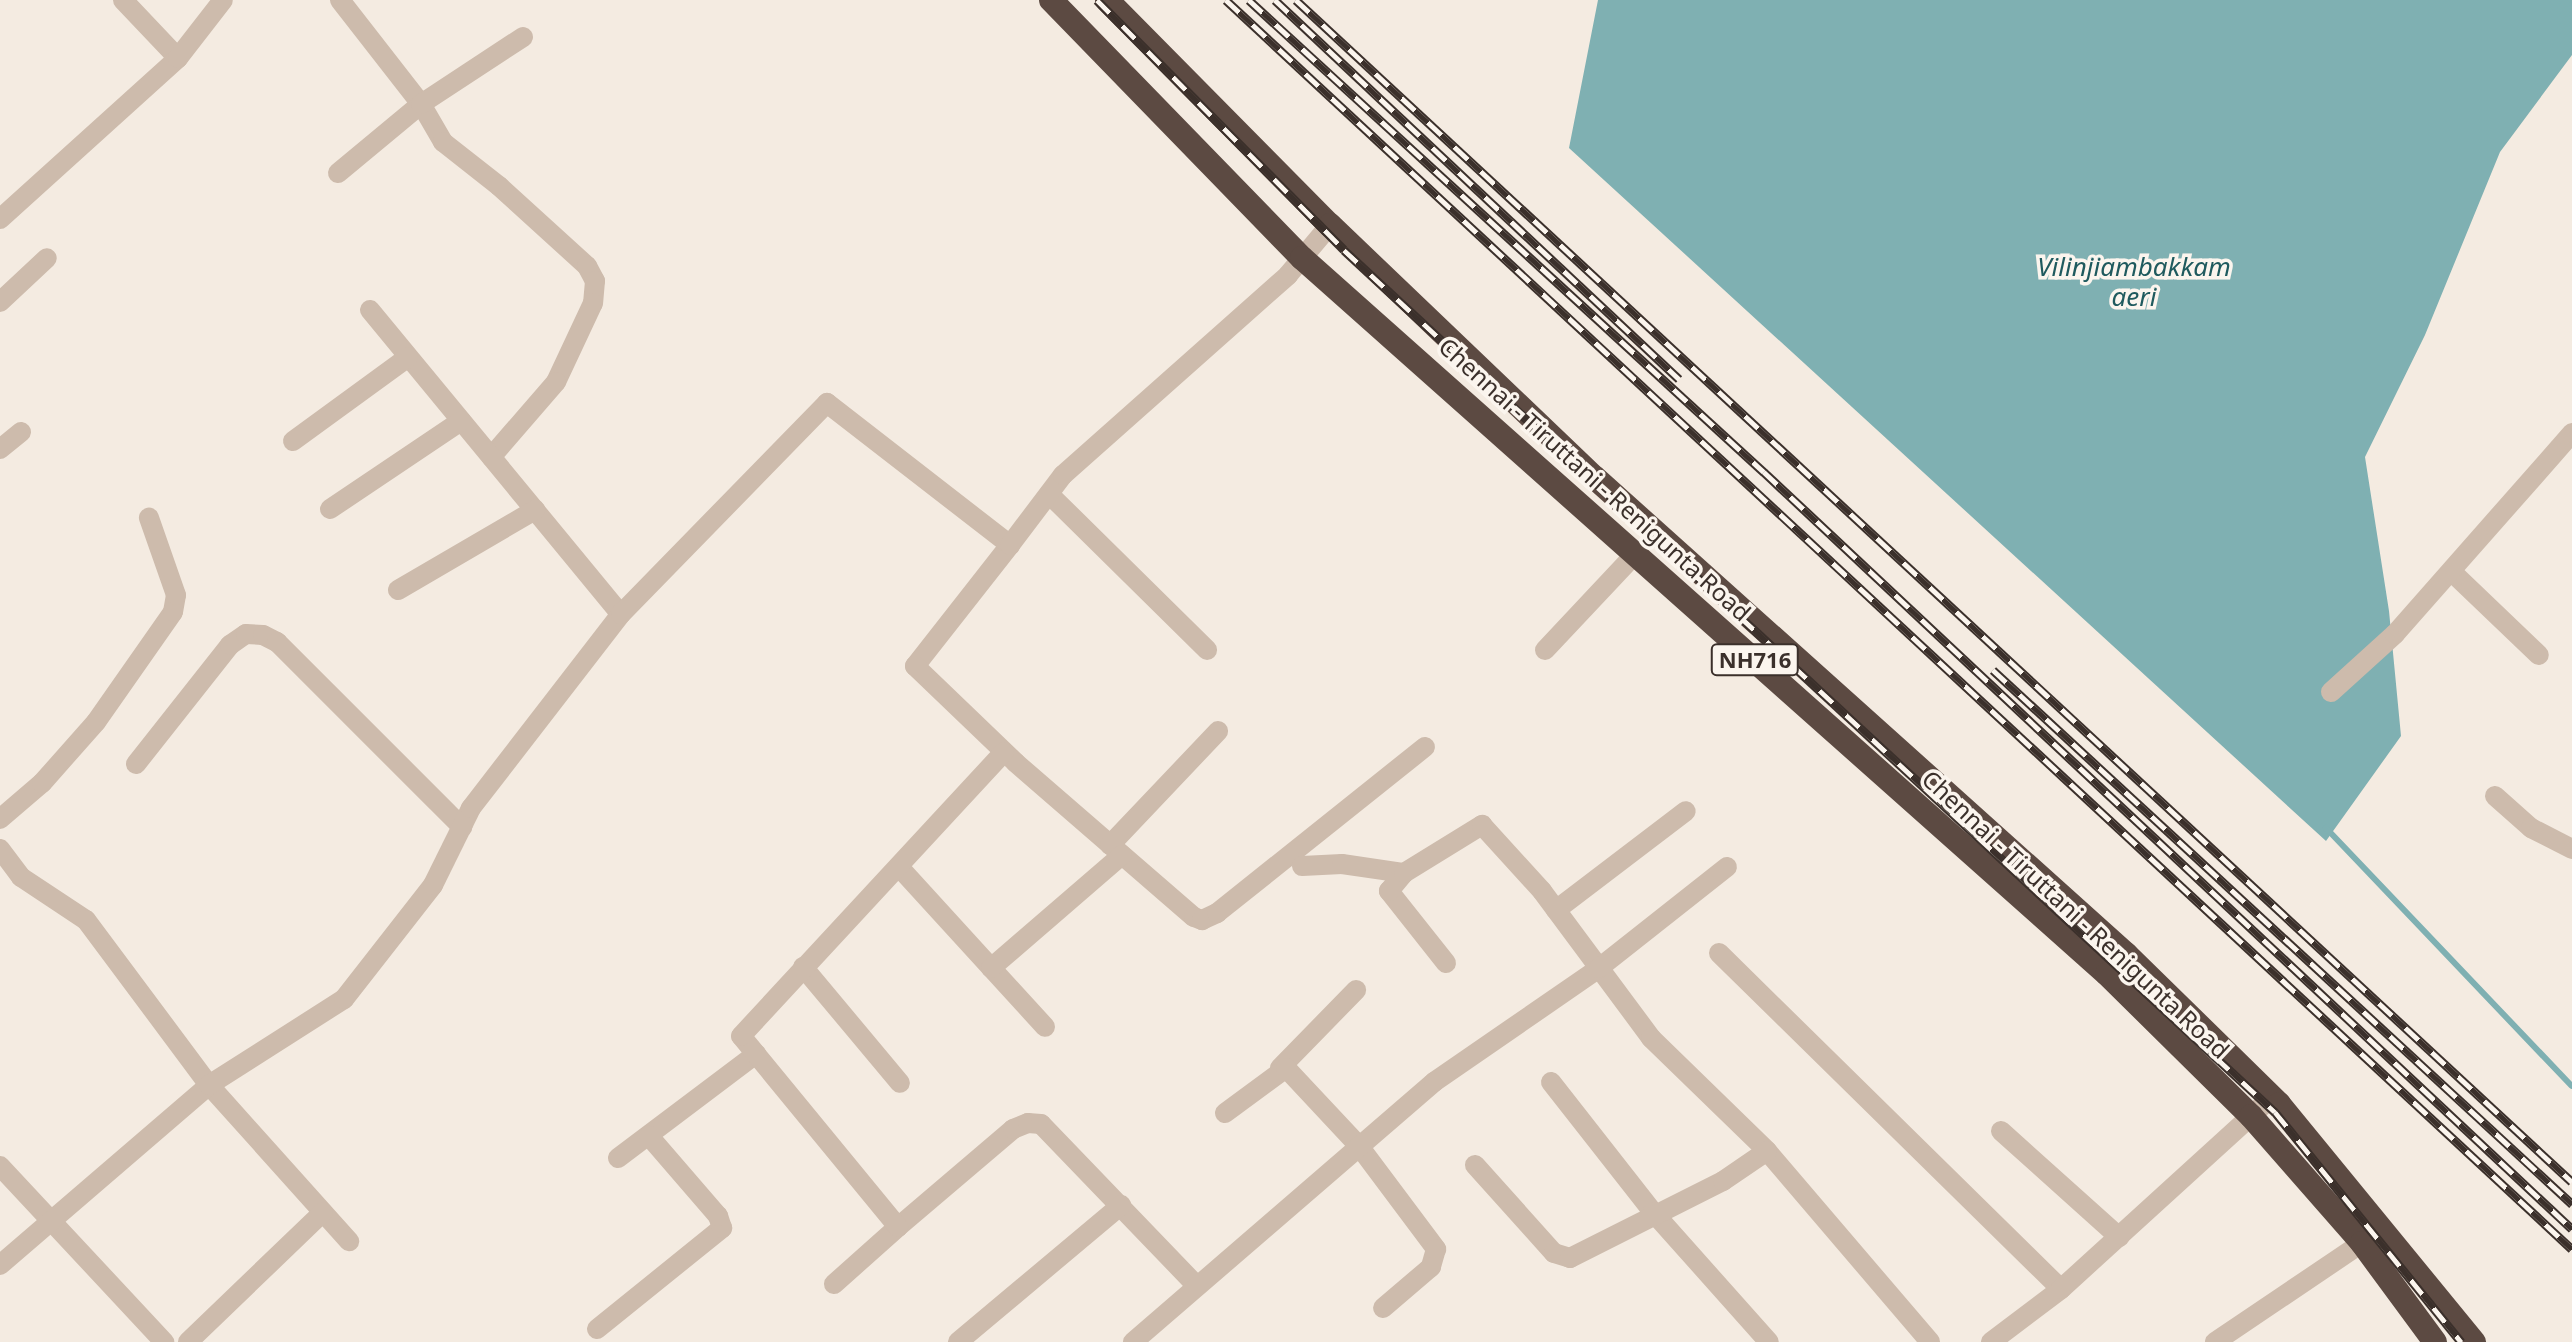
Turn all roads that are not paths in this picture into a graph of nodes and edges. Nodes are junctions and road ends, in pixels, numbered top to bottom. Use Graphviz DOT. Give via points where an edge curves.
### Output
graph roads {
  1 [pos="123,0"];
  2 [pos="340,0"];
  3 [pos="1051,0"];
  4 [pos="1107,0"];
  5 [pos="218,6"];
  6 [pos="523,37"];
  7 [pos="178,58"];
  8 [pos="421,104"];
  9 [pos="338,173"];
  10 [pos="0,219"];
  11 [pos="1330,225"];
  12 [pos="47,258"];
  13 [pos="1302,258"];
  14 [pos="0,302"];
  15 [pos="370,310"];
  16 [pos="408,357"];
  17 [pos="461,421"];
  18 [pos="21,432"];
  19 [pos="2572,433"];
  20 [pos="293,441"];
  21 [pos="0,449"];
  22 [pos="491,457"];
  23 [pos="1049,494"];
  24 [pos="330,509"];
  25 [pos="535,510"];
  26 [pos="149,518"];
  27 [pos="1010,545"];
  28 [pos="1637,552"];
  29 [pos="2452,572"];
  30 [pos="398,590"];
  31 [pos="621,614"];
  32 [pos="1207,650"];
  33 [pos="1545,650"];
  34 [pos="2539,655"];
  35 [pos="2331,692"];
  36 [pos="1218,731"];
  37 [pos="1425,747"];
  38 [pos="1004,752"];
  39 [pos="136,764"];
  40 [pos="2495,796"];
  41 [pos="1686,811"];
  42 [pos="0,819"];
  43 [pos="462,827"];
  44 [pos="0,849"];
  45 [pos="2572,849"];
  46 [pos="1116,850"];
  47 [pos="1302,866"];
  48 [pos="1727,867"];
  49 [pos="900,868"];
  50 [pos="1404,873"];
  51 [pos="1556,910"];
  52 [pos="1719,953"];
  53 [pos="1446,963"];
  54 [pos="803,967"];
  55 [pos="991,968"];
  56 [pos="1599,968"];
  57 [pos="1356,990"];
  58 [pos="1045,1027"];
  59 [pos="756,1054"];
  60 [pos="1280,1068"];
  61 [pos="1551,1082"];
  62 [pos="900,1083"];
  63 [pos="209,1085"];
  64 [pos="2272,1097"];
  65 [pos="1225,1113"];
  66 [pos="2251,1116"];
  67 [pos="2001,1131"];
  68 [pos="649,1136"];
  69 [pos="1359,1146"];
  70 [pos="1767,1151"];
  71 [pos="618,1158"];
  72 [pos="1475,1165"];
  73 [pos="0,1166"];
  74 [pos="1121,1205"];
  75 [pos="323,1212"];
  76 [pos="1653,1212"];
  77 [pos="51,1218"];
  78 [pos="898,1227"];
  79 [pos="2119,1237"];
  80 [pos="349,1241"];
  81 [pos="2362,1243"];
  82 [pos="0,1265"];
  83 [pos="834,1284"];
  84 [pos="1195,1284"];
  85 [pos="2061,1289"];
  86 [pos="1383,1308"];
  87 [pos="597,1329"];
  88 [pos="164,1342"];
  89 [pos="188,1342"];
  90 [pos="958,1342"];
  91 [pos="1133,1342"];
  92 [pos="1769,1342"];
  93 [pos="1930,1342"];
  94 [pos="1991,1342"];
  95 [pos="2215,1342"];
  96 [pos="2435,1342"];
  97 [pos="2474,1342"];
  1 -- 7 [label="street"];
  2 -- 8 [label="street"];
  3 -- 13 [label="highway, Chennai - Tiruttani - Renigunta Road / NH716"];
  4 -- 11 [label="highway, Chennai - Tiruttani - Renigunta Road"];
  5 -- 7 [label="street"];
  6 -- 8 [label="street"];
  7 -- 10 [label="street"];
  8 -- 9 [label="street"];
  8 -- 22 [label="street" via="457,157 499,186 587,266 595,281 593,303 556,382"];
  11 -- 13 [label="street"];
  11 -- 64 [label="highway, Chennai - Tiruttani - Renigunta Road" via="1594,477 2126,954"];
  12 -- 14 [label="street"];
  13 -- 23 [label="street"];
  13 -- 28 [label="highway, Chennai - Tiruttani - Renigunta Road / NH716"];
  15 -- 16 [label="street"];
  16 -- 17 [label="street"];
  16 -- 20 [label="street"];
  17 -- 22 [label="street"];
  17 -- 24 [label="street"];
  18 -- 21 [label="street"];
  19 -- 29 [label="street"];
  22 -- 25 [label="street"];
  23 -- 27 [label="street"];
  23 -- 32 [label="street"];
  25 -- 30 [label="street"];
  25 -- 31 [label="street"];
  26 -- 42 [label="street" via="176,595 173,612 96,722 42,783"];
  27 -- 31 [label="street" via="827,403"];
  27 -- 38 [label="street" via="915,666"];
  28 -- 33 [label="street"];
  28 -- 66 [label="highway, Chennai - Tiruttani - Renigunta Road / NH716" via="2107,974"];
  29 -- 34 [label="street"];
  29 -- 35 [label="street"];
  31 -- 43 [label="street"];
  36 -- 46 [label="street"];
  37 -- 46 [label="street" via="1209,919 1194,917"];
  38 -- 46 [label="street"];
  38 -- 49 [label="street"];
  39 -- 43 [label="street" via="230,645 246,634 263,635 277,642"];
  40 -- 45 [label="street" via="2531,828"];
  41 -- 51 [label="street"];
  43 -- 63 [label="street" via="433,885 344,999"];
  44 -- 63 [label="street" via="21,877 86,920"];
  46 -- 55 [label="street"];
  47 -- 50 [label="street" via="1342,864"];
  48 -- 56 [label="street"];
  49 -- 54 [label="street"];
  49 -- 55 [label="street"];
  50 -- 51 [label="street" via="1482,825"];
  50 -- 53 [label="street" via="1390,886 1389,898"];
  51 -- 56 [label="street"];
  52 -- 85 [label="street"];
  54 -- 59 [label="street" via="741,1036"];
  54 -- 62 [label="street"];
  55 -- 58 [label="street"];
  56 -- 69 [label="street" via="1434,1082"];
  56 -- 70 [label="street" via="1651,1038"];
  57 -- 60 [label="street"];
  59 -- 68 [label="street"];
  59 -- 78 [label="street"];
  60 -- 65 [label="street"];
  60 -- 69 [label="street" via="1291,1071"];
  61 -- 76 [label="street"];
  63 -- 75 [label="street"];
  63 -- 77 [label="street"];
  64 -- 66 [label="street"];
  64 -- 97 [label="highway, Chennai - Tiruttani - Renigunta Road"];
  66 -- 79 [label="street"];
  66 -- 81 [label="highway, Chennai - Tiruttani - Renigunta Road / NH716"];
  67 -- 79 [label="street"];
  68 -- 71 [label="street"];
  68 -- 87 [label="street" via="718,1216 722,1228"];
  69 -- 84 [label="street"];
  69 -- 86 [label="street" via="1436,1249 1431,1267"];
  70 -- 76 [label="street" via="1723,1181"];
  70 -- 93 [label="street"];
  72 -- 76 [label="street" via="1559,1256 1577,1256"];
  73 -- 77 [label="street"];
  74 -- 78 [label="street" via="1056,1136 1041,1124 1028,1123 1013,1129"];
  74 -- 84 [label="street"];
  74 -- 90 [label="street"];
  75 -- 80 [label="street"];
  75 -- 89 [label="street"];
  76 -- 92 [label="street"];
  77 -- 82 [label="street"];
  77 -- 88 [label="street"];
  78 -- 83 [label="street"];
  79 -- 85 [label="street"];
  81 -- 95 [label="street"];
  81 -- 96 [label="highway, Chennai - Tiruttani - Renigunta Road / NH716"];
  84 -- 91 [label="street"];
  85 -- 94 [label="street"];
}
